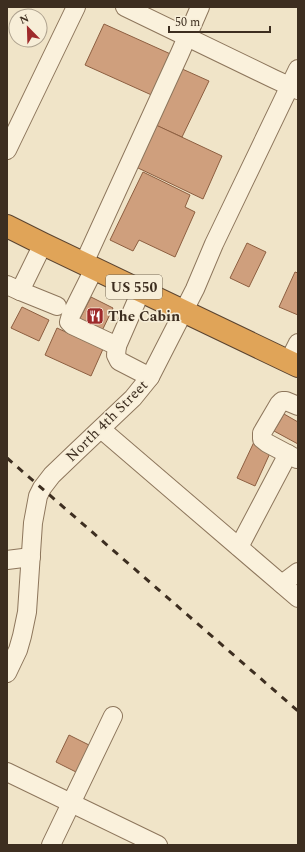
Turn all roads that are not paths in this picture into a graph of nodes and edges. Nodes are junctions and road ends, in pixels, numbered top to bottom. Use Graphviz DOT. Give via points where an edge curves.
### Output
graph roads {
  1 [pos="76,7"];
  2 [pos="125,7"];
  3 [pos="200,7"];
  4 [pos="187,37"];
  5 [pos="298,69"];
  6 [pos="294,88"];
  7 [pos="7,150"];
  8 [pos="7,226"];
  9 [pos="43,244"];
  10 [pos="89,266"];
  11 [pos="14,288"];
  12 [pos="141,291"];
  13 [pos="57,306"];
  14 [pos="184,311"];
  15 [pos="117,346"];
  16 [pos="295,357"];
  17 [pos="150,377"];
  18 [pos="298,406"];
  19 [pos="100,429"];
  20 [pos="293,457"];
  21 [pos="239,547"];
  22 [pos="31,557"];
  23 [pos="7,560"];
  24 [pos="298,572"];
  25 [pos="282,584"];
  26 [pos="298,598"];
  27 [pos="7,673"];
  28 [pos="113,716"];
  29 [pos="7,772"];
  30 [pos="71,803"];
  31 [pos="51,845"];
  32 [pos="158,845"];
  1 -- 7 [label="street"];
  2 -- 4 [label="street"];
  3 -- 4 [label="street"];
  4 -- 6 [label="street"];
  4 -- 10 [label="street"];
  5 -- 6 [label="street, North 4th Street"];
  6 -- 14 [label="street, North 4th Street" via="217,238"];
  8 -- 9 [label="highway, US 550"];
  9 -- 10 [label="highway, US 550"];
  9 -- 11 [label="street"];
  10 -- 12 [label="highway, US 550"];
  10 -- 15 [label="street" via="69,322 72,326"];
  11 -- 13 [label="street"];
  12 -- 14 [label="highway, US 550"];
  12 -- 15 [label="street"];
  14 -- 16 [label="highway, US 550"];
  14 -- 17 [label="street, North 4th Street"];
  15 -- 17 [label="street" via="116,355 119,361"];
  17 -- 19 [label="street, North 4th Street" via="133,398"];
  18 -- 20 [label="street" via="282,400 262,433 262,438 267,443"];
  19 -- 21 [label="street"];
  19 -- 22 [label="street, North 4th Street" via="42,488 33,523"];
  20 -- 21 [label="street"];
  21 -- 25 [label="street"];
  22 -- 23 [label="street"];
  22 -- 27 [label="street, North 4th Street" via="27,612 18,650"];
  24 -- 25 [label="street"];
  25 -- 26 [label="street"];
  28 -- 30 [label="street"];
  29 -- 30 [label="street"];
  30 -- 31 [label="street"];
  30 -- 32 [label="street"];
}
